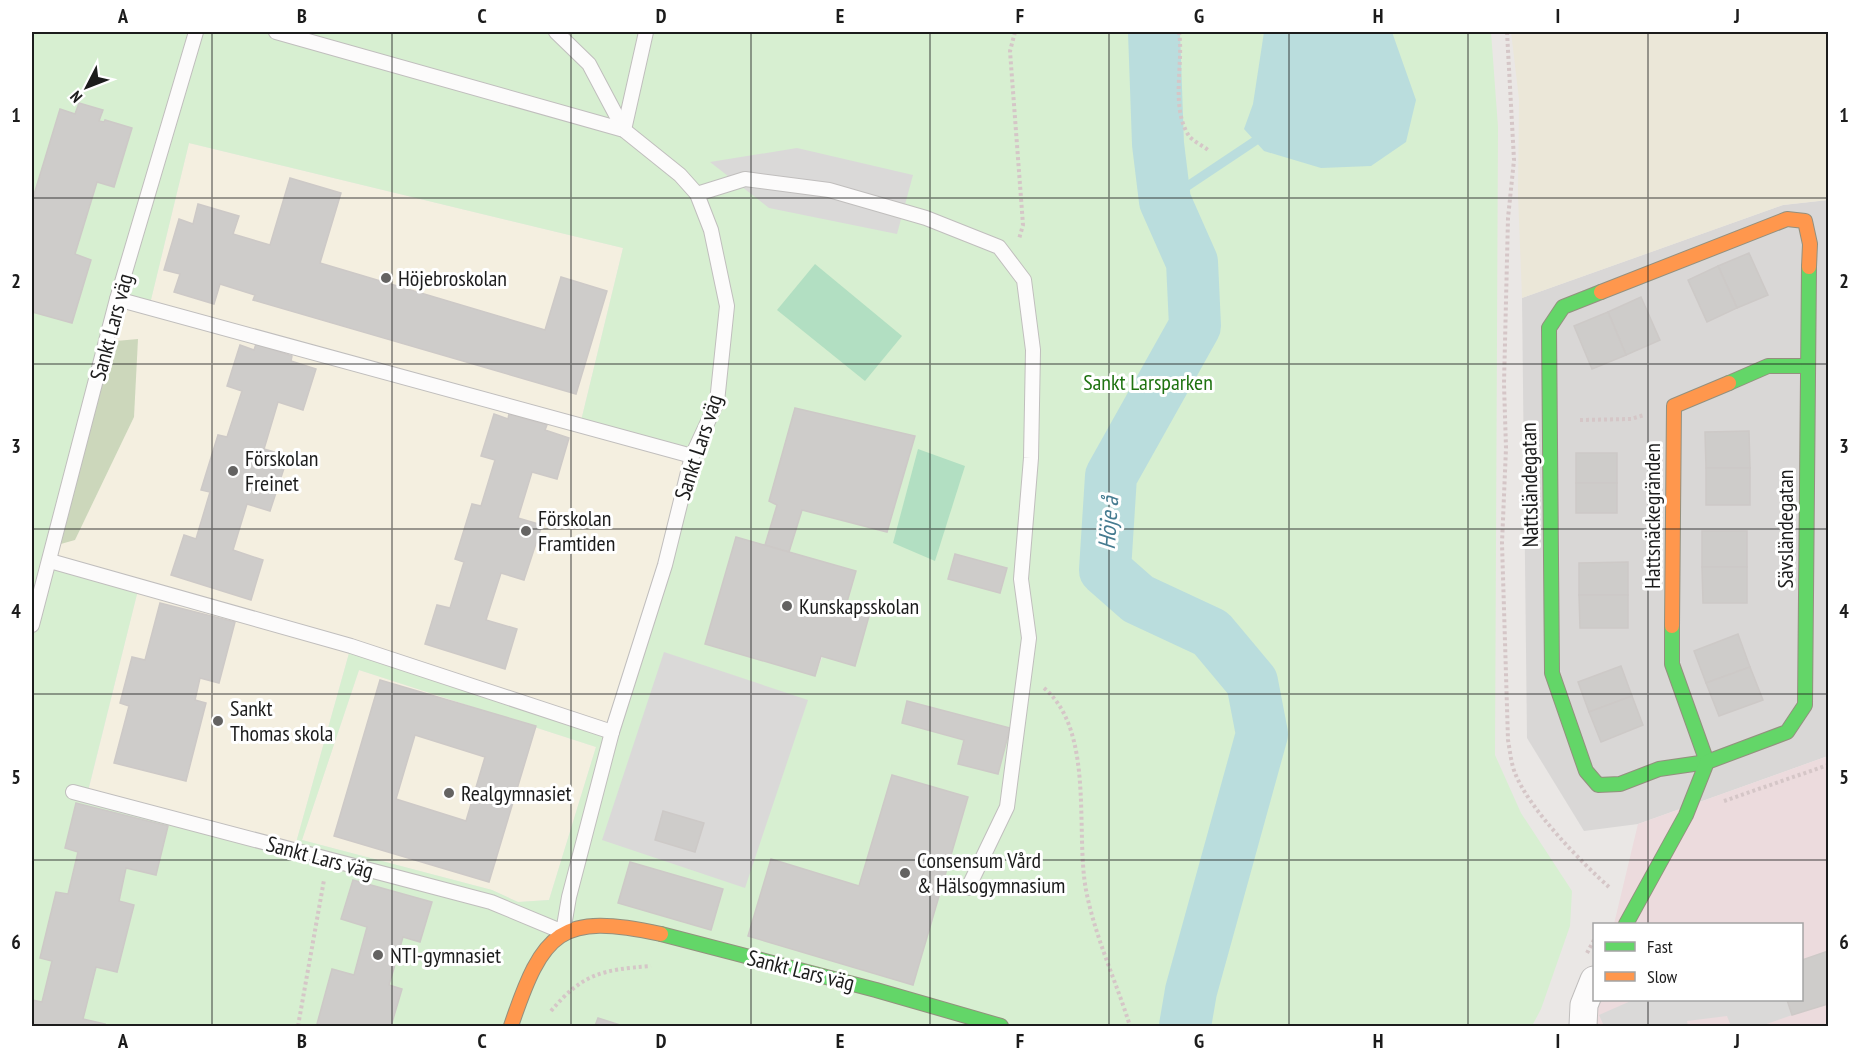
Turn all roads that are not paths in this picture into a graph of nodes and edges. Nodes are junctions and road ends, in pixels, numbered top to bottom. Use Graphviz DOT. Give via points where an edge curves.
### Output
graph roads {
  1 [pos="196,32"];
  2 [pos="276,32"];
  3 [pos="556,32"];
  4 [pos="646,32"];
  5 [pos="624,130"];
  6 [pos="697,194"];
  7 [pos="1787,219"];
  8 [pos="117,299"];
  9 [pos="1807,366"];
  10 [pos="692,456"];
  11 [pos="51,561"];
  12 [pos="32,625"];
  13 [pos="612,732"];
  14 [pos="1707,762"];
  15 [pos="73,792"];
  16 [pos="968,888"];
  17 [pos="1627,923"];
  18 [pos="563,932"];
  19 [pos="1593,982"];
  20 [pos="511,1026"];
  21 [pos="1001,1026"];
  22 [pos="1582,1026"];
  1 -- 8 [label="lane, Sankt Lars väg"];
  2 -- 5 [label="lane, Sankt Lars väg"];
  3 -- 5 [label="lane" via="589,64"];
  4 -- 5 [label="lane"];
  5 -- 6 [label="lane, Sankt Lars väg" via="680,175"];
  6 -- 10 [label="lane, Sankt Lars väg" via="711,230 727,306 717,402"];
  6 -- 16 [label="lane" via="745,179 829,190 926,218 999,247 1024,280 1033,350 1021,579 1029,638 1006,807"];
  7 -- 9 [label="street, Sävsländegatan" via="1805,221 1810,244"];
  7 -- 14 [label="street, Nattsländegatan" via="1563,307 1549,328 1552,673 1586,771 1598,784 1607,786 1659,769"];
  8 -- 10 [label="lane"];
  8 -- 11 [label="lane, Sankt Lars väg"];
  9 -- 14 [label="street, Sävsländegatan" via="1805,705 1786,732"];
  9 -- 14 [label="street, Hattsnäckegränden" via="1768,366 1674,406 1672,664"];
  10 -- 13 [label="lane, Sankt Lars väg" via="665,565"];
  11 -- 12 [label="lane, Sankt Lars väg"];
  11 -- 13 [label="lane" via="351,646"];
  13 -- 18 [label="lane, Sankt Lars väg"];
  14 -- 17 [label="street" via="1686,815"];
  15 -- 18 [label="lane, Sankt Lars väg" via="490,902"];
  18 -- 20 [label="street" via="533,970"];
  18 -- 21 [label="street, Sankt Lars väg" via="585,925 612,926 668,936 918,1000"];
  19 -- 22 [label="street" via="1584,1005"];
}
